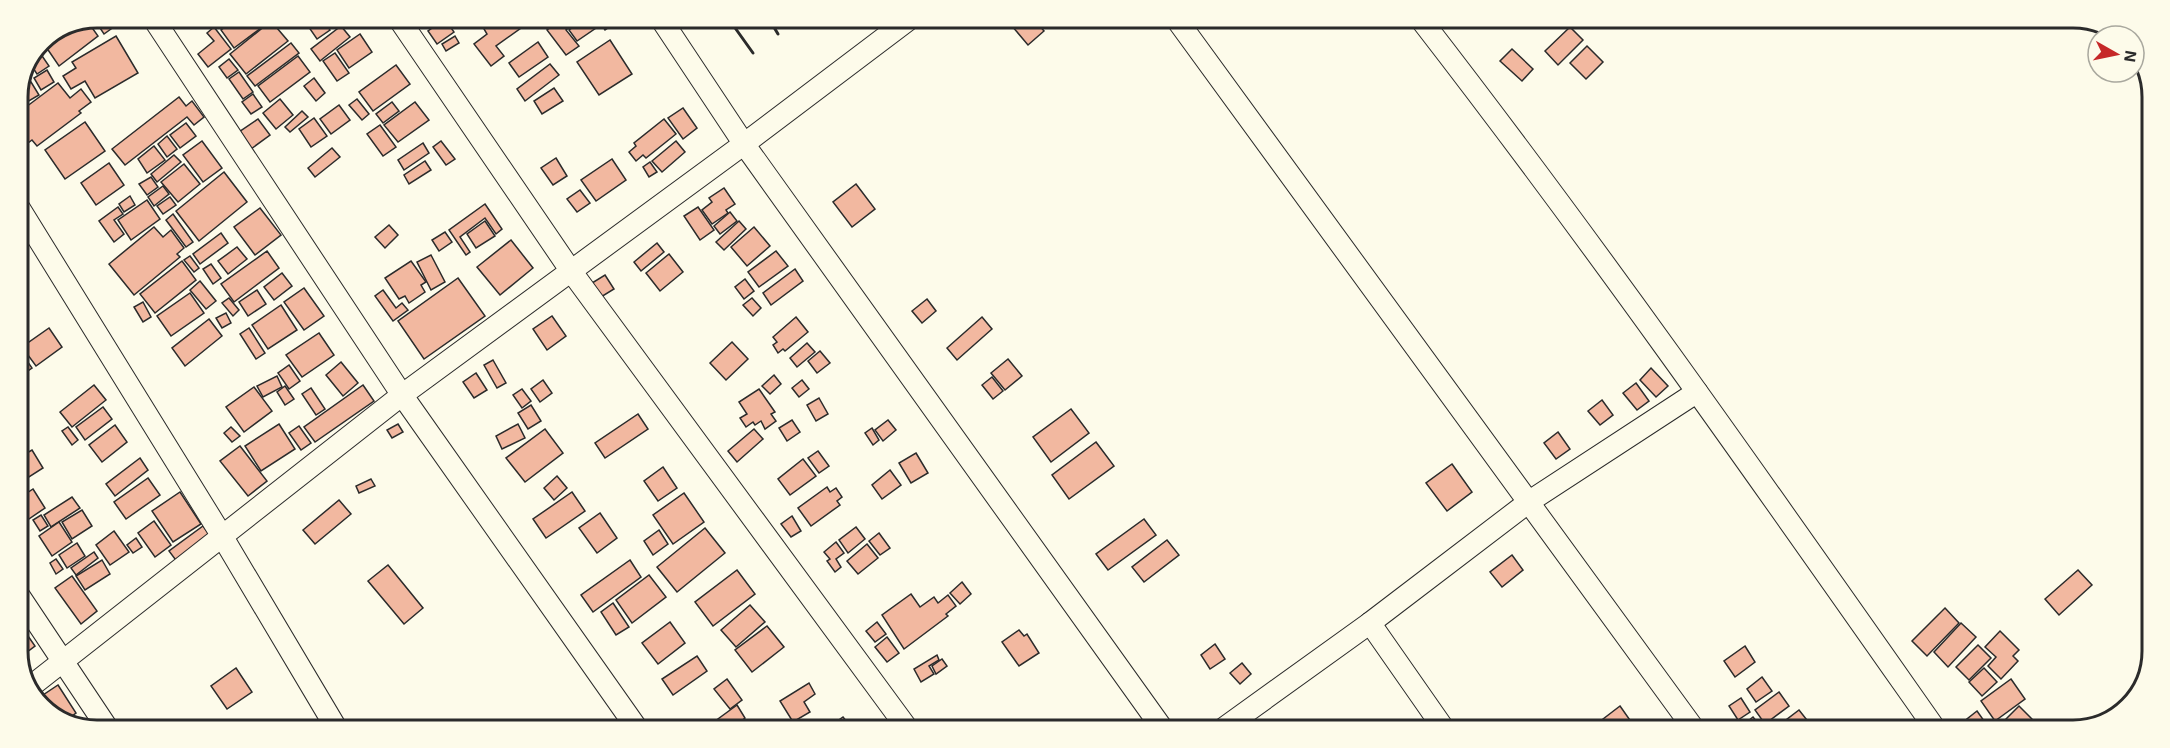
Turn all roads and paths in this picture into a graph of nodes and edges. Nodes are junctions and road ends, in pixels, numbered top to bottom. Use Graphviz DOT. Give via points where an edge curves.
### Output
graph roads {
  1 [pos="160,28"];
  2 [pos="405,28"];
  3 [pos="667,28"];
  4 [pos="897,28"];
  5 [pos="1183,28"];
  6 [pos="1427,28"];
  7 [pos="744,144"];
  8 [pos="28,223"];
  9 [pos="571,271"];
  10 [pos="1697,392"];
  11 [pos="402,395"];
  12 [pos="1530,501"];
  13 [pos="222,536"];
  14 [pos="29,610"];
  15 [pos="1370,623"];
  16 [pos="63,661"];
  17 [pos="36,682"];
  18 [pos="102,720"];
  19 [pos="331,720"];
  20 [pos="631,720"];
  21 [pos="901,720"];
  22 [pos="1156,720"];
  23 [pos="1235,720"];
  24 [pos="1438,720"];
  25 [pos="1688,720"];
  26 [pos="1929,720"];
  1 -- 11 [label="street"];
  2 -- 9 [label="street"];
  3 -- 7 [label="street"];
  4 -- 7 [label="street"];
  5 -- 12 [label="street"];
  6 -- 10 [label="street" via="1507,130"];
  7 -- 9 [label="street"];
  7 -- 22 [label="street"];
  8 -- 13 [label="street"];
  9 -- 11 [label="street"];
  9 -- 21 [label="street"];
  10 -- 12 [label="street"];
  10 -- 26 [label="street"];
  11 -- 13 [label="street"];
  11 -- 20 [label="street"];
  12 -- 15 [label="street"];
  12 -- 25 [label="street"];
  13 -- 16 [label="street"];
  13 -- 19 [label="street"];
  14 -- 16 [label="street"];
  15 -- 23 [label="street"];
  15 -- 24 [label="street"];
  16 -- 17 [label="street"];
  16 -- 18 [label="street"];
}
